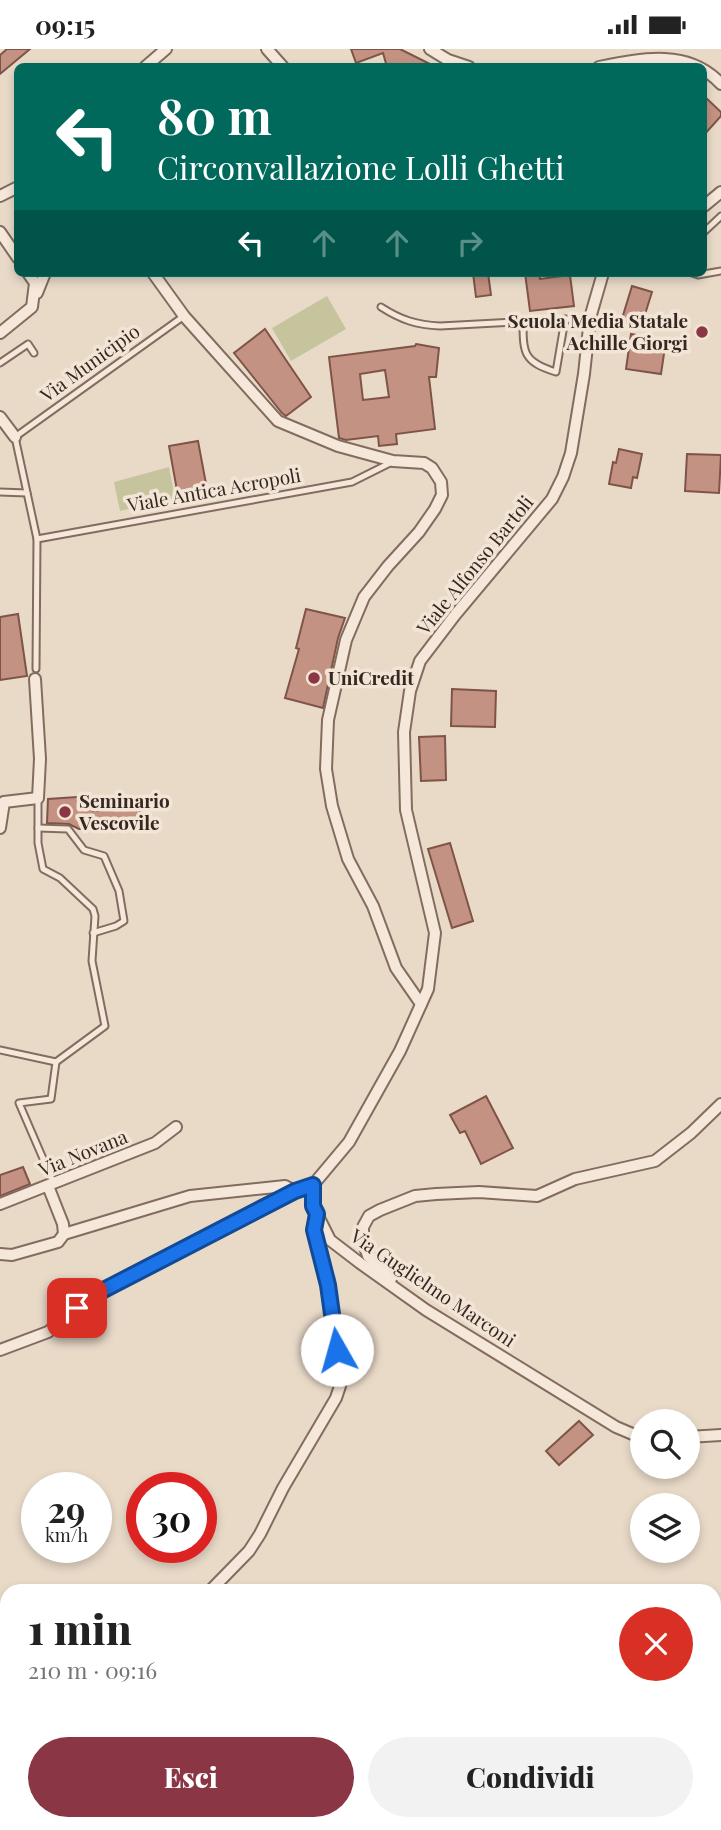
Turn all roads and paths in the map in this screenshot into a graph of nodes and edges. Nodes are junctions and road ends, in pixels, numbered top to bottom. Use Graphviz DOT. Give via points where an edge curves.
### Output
graph roads {
  1 [pos="166,49"];
  2 [pos="267,49"];
  3 [pos="430,49"];
  4 [pos="150,63"];
  5 [pos="279,63"];
  6 [pos="457,63"];
  7 [pos="618,63"];
  8 [pos="699,63"];
  9 [pos="707,69"];
  10 [pos="721,84"];
  11 [pos="721,191"];
  12 [pos="707,203"];
  13 [pos="721,216"];
  14 [pos="707,229"];
  15 [pos="0,232"];
  16 [pos="14,252"];
  17 [pos="31,277"];
  18 [pos="43,277"];
  19 [pos="156,277"];
  20 [pos="602,277"];
  21 [pos="32,307"];
  22 [pos="380,307"];
  23 [pos="184,316"];
  24 [pos="590,318"];
  25 [pos="565,319"];
  26 [pos="523,322"];
  27 [pos="0,333"];
  28 [pos="34,353"];
  29 [pos="0,363"];
  30 [pos="0,417"];
  31 [pos="15,437"];
  32 [pos="393,461"];
  33 [pos="0,492"];
  34 [pos="27,493"];
  35 [pos="37,539"];
  36 [pos="36,674"];
  37 [pos="38,798"];
  38 [pos="0,828"];
  39 [pos="38,828"];
  40 [pos="93,933"];
  41 [pos="421,1004"];
  42 [pos="0,1050"];
  43 [pos="56,1062"];
  44 [pos="721,1104"];
  45 [pos="176,1127"];
  46 [pos="51,1185"];
  47 [pos="313,1185"];
  48 [pos="295,1191"];
  49 [pos="0,1204"];
  50 [pos="317,1214"];
  51 [pos="64,1234"];
  52 [pos="0,1254"];
  53 [pos="392,1285"];
  54 [pos="0,1350"];
  55 [pos="630,1433"];
  56 [pos="721,1435"];
  57 [pos="700,1436"];
  58 [pos="216,1584"];
  1 -- 4 [label="street"];
  2 -- 5 [label="street"];
  3 -- 6 [label="street"];
  7 -- 8 [label="street" via="667,53"];
  9 -- 10 [label="street"];
  11 -- 12 [label="street"];
  13 -- 14 [label="lane"];
  15 -- 16 [label="street"];
  17 -- 21 [label="street" via="35,283"];
  18 -- 21 [label="street"];
  19 -- 23 [label="street"];
  20 -- 24 [label="street, Viale Alfonso Bartoli"];
  21 -- 27 [label="street"];
  22 -- 26 [label="lane" via="416,325"];
  23 -- 31 [label="lane, Via Municipio"];
  23 -- 32 [label="street" via="278,421 338,446"];
  24 -- 25 [label="lane"];
  24 -- 41 [label="street, Viale Alfonso Bartoli" via="573,440 563,477 552,499 420,661 410,691 404,732 406,810 435,933 428,989"];
  25 -- 26 [label="lane"];
  25 -- 26 [label="lane" via="556,372 527,357"];
  28 -- 29 [label="lane" via="28,344"];
  30 -- 31 [label="street"];
  31 -- 34 [label="lane"];
  32 -- 35 [label="lane, Viale Antica Acropoli" via="352,482"];
  32 -- 41 [label="street" via="424,463 432,468 441,482 442,495 419,532 364,597 346,640 328,720 326,769 348,859 373,906 396,968"];
  33 -- 34 [label="lane"];
  34 -- 35 [label="lane"];
  35 -- 36 [label="lane"];
  36 -- 37 [label="street"];
  37 -- 38 [label="street" via="4,802"];
  37 -- 39 [label="lane"];
  39 -- 40 [label="lane" via="43,869 60,878 93,909"];
  39 -- 40 [label="lane" via="68,829 84,850 104,856 124,921"];
  40 -- 43 [label="lane" via="92,961 105,1026"];
  41 -- 47 [label="street" via="349,1142"];
  42 -- 43 [label="lane"];
  43 -- 46 [label="lane" via="51,1099 19,1103"];
  44 -- 53 [label="street" via="655,1161 575,1179 537,1196 479,1192 415,1196 369,1216 363,1227 368,1256 391,1277"];
  45 -- 46 [label="street, Via Novana" via="155,1143"];
  46 -- 49 [label="street, Via Novana"];
  46 -- 51 [label="street"];
  47 -- 48 [label="street"];
  47 -- 50 [label="street, Via Guglielmo Marconi"];
  48 -- 51 [label="street" via="285,1186 190,1196"];
  48 -- 54 [label="street" via="92,1296 48,1332"];
  50 -- 53 [label="street, Via Guglielmo Marconi" via="330,1240"];
  50 -- 58 [label="street" via="314,1230 328,1285 340,1385 260,1534"];
  51 -- 52 [label="street" via="58,1242"];
  53 -- 55 [label="street, Via Guglielmo Marconi"];
  56 -- 57 [label="street"];
}
